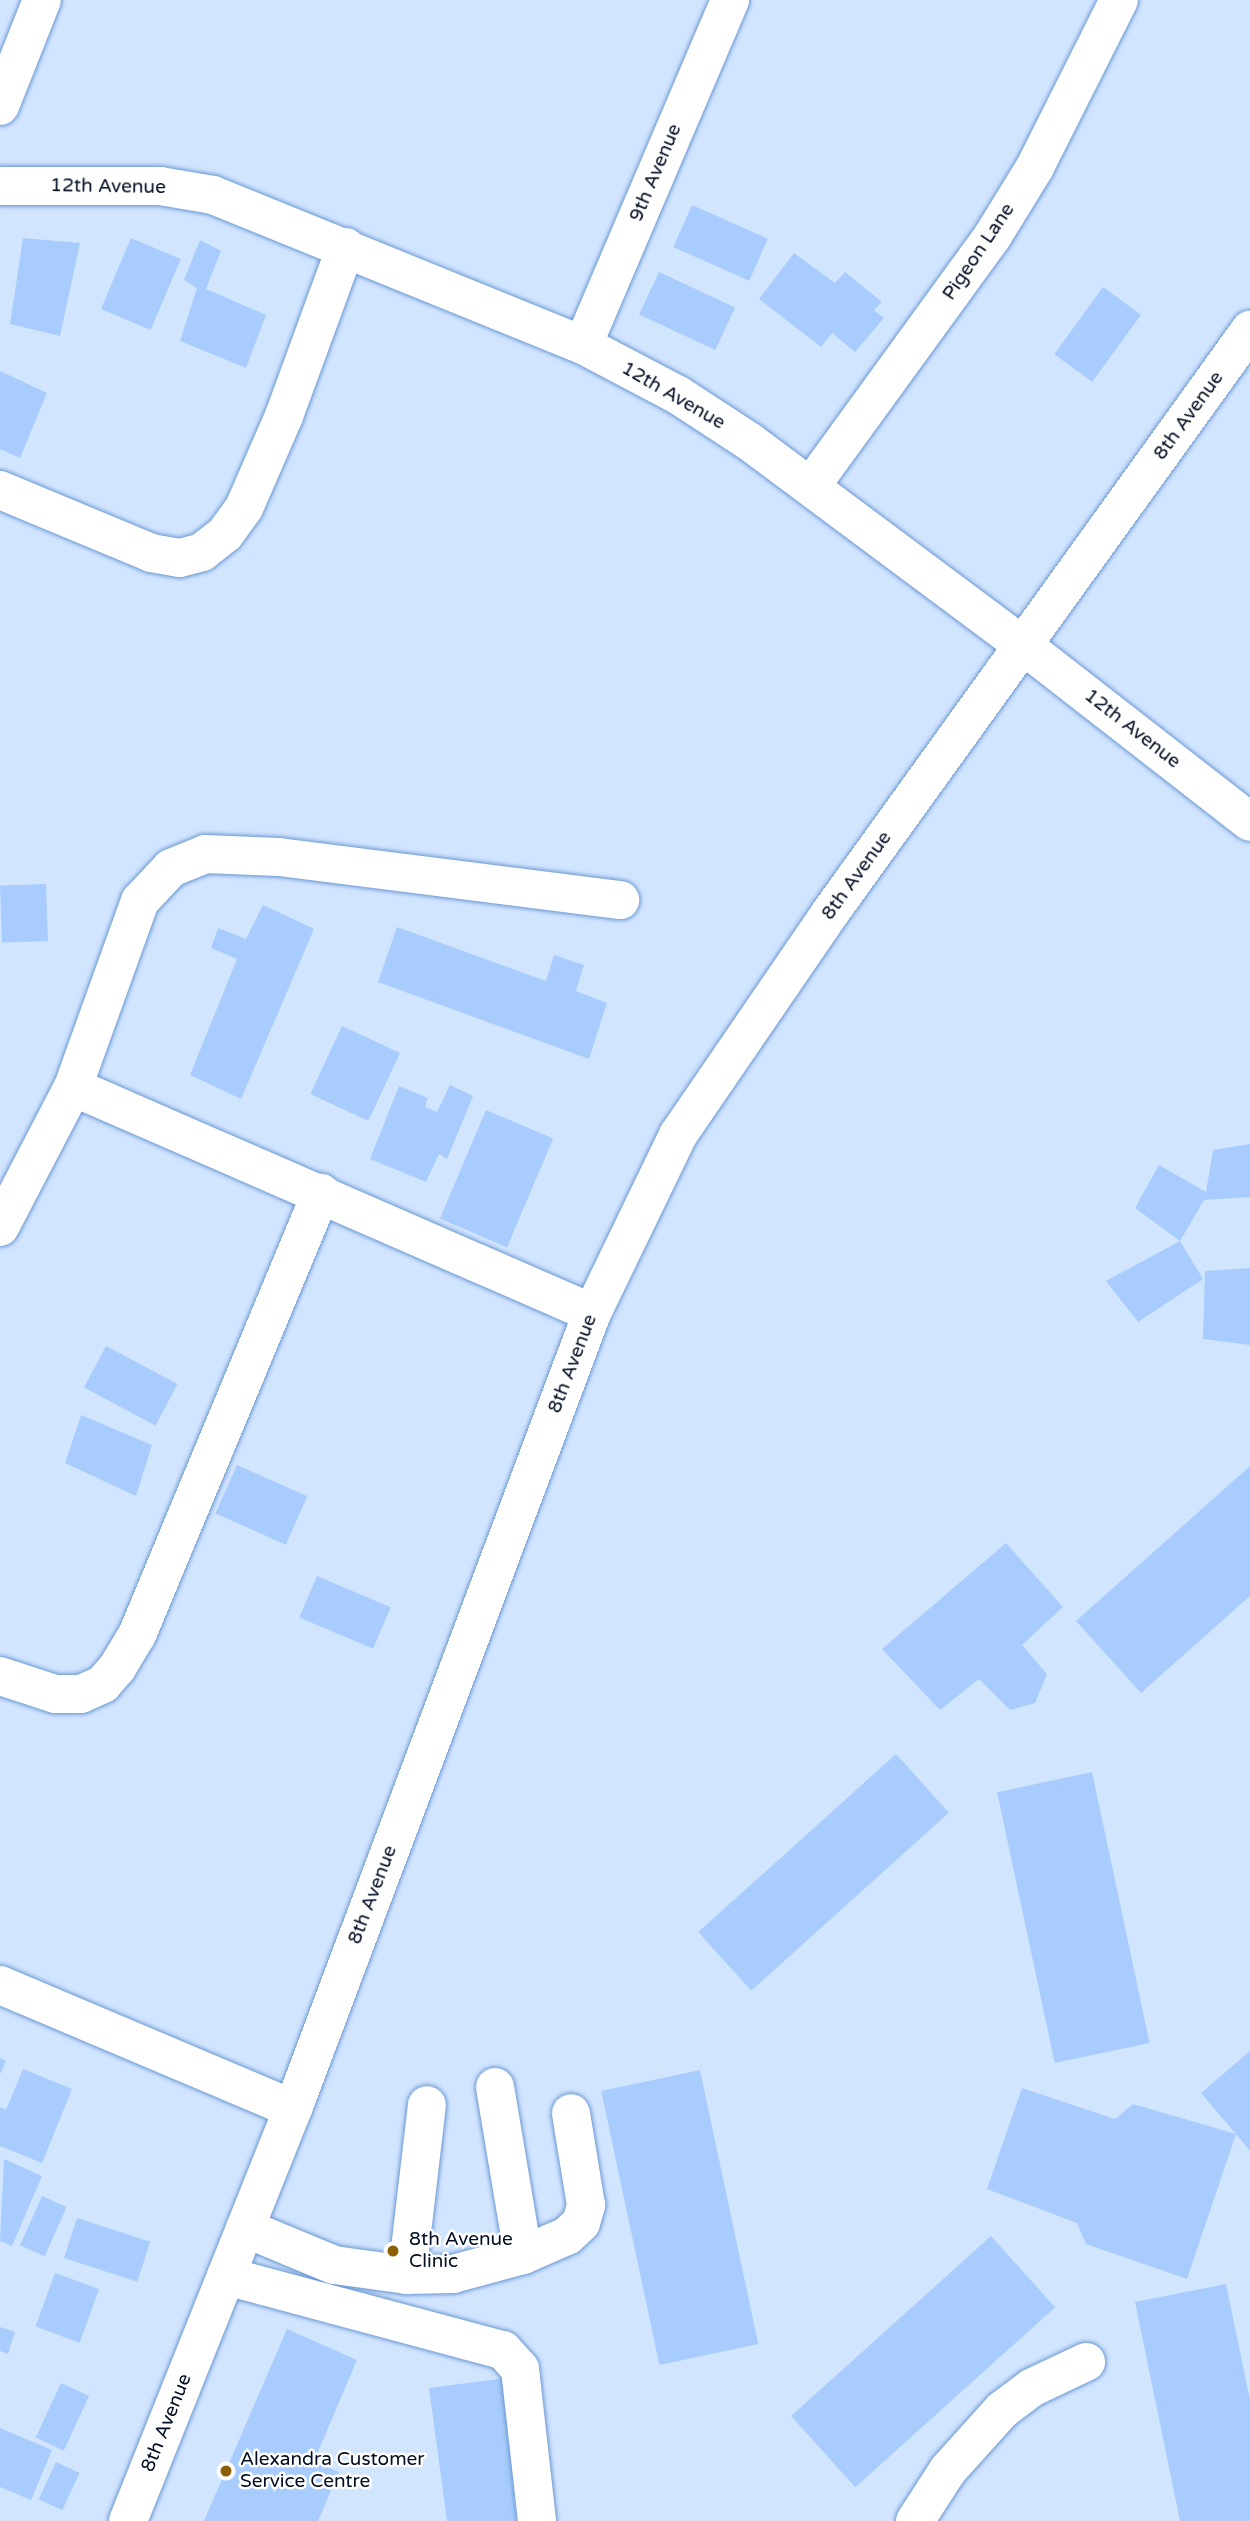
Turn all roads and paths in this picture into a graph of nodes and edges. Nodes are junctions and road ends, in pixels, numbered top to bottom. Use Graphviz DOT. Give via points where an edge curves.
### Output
graph roads {
  1 [pos="42,0"];
  2 [pos="730,0"];
  3 [pos="1119,0"];
  4 [pos="1,96"];
  5 [pos="0,186"];
  6 [pos="346,247"];
  7 [pos="1250,330"];
  8 [pos="583,345"];
  9 [pos="811,486"];
  10 [pos="0,490"];
  11 [pos="1024,646"];
  12 [pos="1250,822"];
  13 [pos="620,900"];
  14 [pos="73,1087"];
  15 [pos="321,1194"];
  16 [pos="0,1227"];
  17 [pos="592,1313"];
  18 [pos="0,1676"];
  19 [pos="0,1985"];
  20 [pos="495,2087"];
  21 [pos="427,2105"];
  22 [pos="293,2109"];
  23 [pos="571,2113"];
  24 [pos="245,2228"];
  25 [pos="523,2255"];
  26 [pos="407,2275"];
  27 [pos="226,2276"];
  28 [pos="1086,2362"];
  29 [pos="128,2521"];
  30 [pos="537,2521"];
  31 [pos="915,2521"];
  1 -- 4 [label="street"];
  2 -- 8 [label="street, 9th Avenue"];
  3 -- 9 [label="street, Pigeon Lane" via="1035,167 992,237"];
  5 -- 6 [label="street, 12th Avenue" via="181,188 213,195"];
  6 -- 8 [label="street, 12th Avenue"];
  6 -- 10 [label="street" via="284,416 244,508 225,534 202,552 180,558 151,553"];
  7 -- 11 [label="street, 8th Avenue"];
  8 -- 9 [label="street, 12th Avenue" via="678,395"];
  9 -- 11 [label="street, 12th Avenue"];
  11 -- 12 [label="street, 12th Avenue"];
  11 -- 17 [label="street, 8th Avenue" via="830,914 678,1135"];
  13 -- 14 [label="street" via="279,857 205,854 170,868 140,901"];
  14 -- 15 [label="street"];
  14 -- 16 [label="street"];
  15 -- 17 [label="street"];
  15 -- 18 [label="street" via="137,1635 117,1668 103,1684 81,1694 55,1694"];
  17 -- 22 [label="street, 8th Avenue"];
  19 -- 22 [label="street"];
  20 -- 25 [label="street"];
  21 -- 26 [label="street"];
  22 -- 24 [label="street, 8th Avenue"];
  23 -- 25 [label="street" via="586,2205 582,2223 567,2236"];
  24 -- 26 [label="street" via="334,2264"];
  24 -- 27 [label="street, 8th Avenue"];
  25 -- 26 [label="street" via="453,2274"];
  27 -- 29 [label="street, 8th Avenue"];
  27 -- 30 [label="street" via="503,2350 520,2369"];
  28 -- 31 [label="street" via="1031,2388 1002,2410 955,2461"];
}
